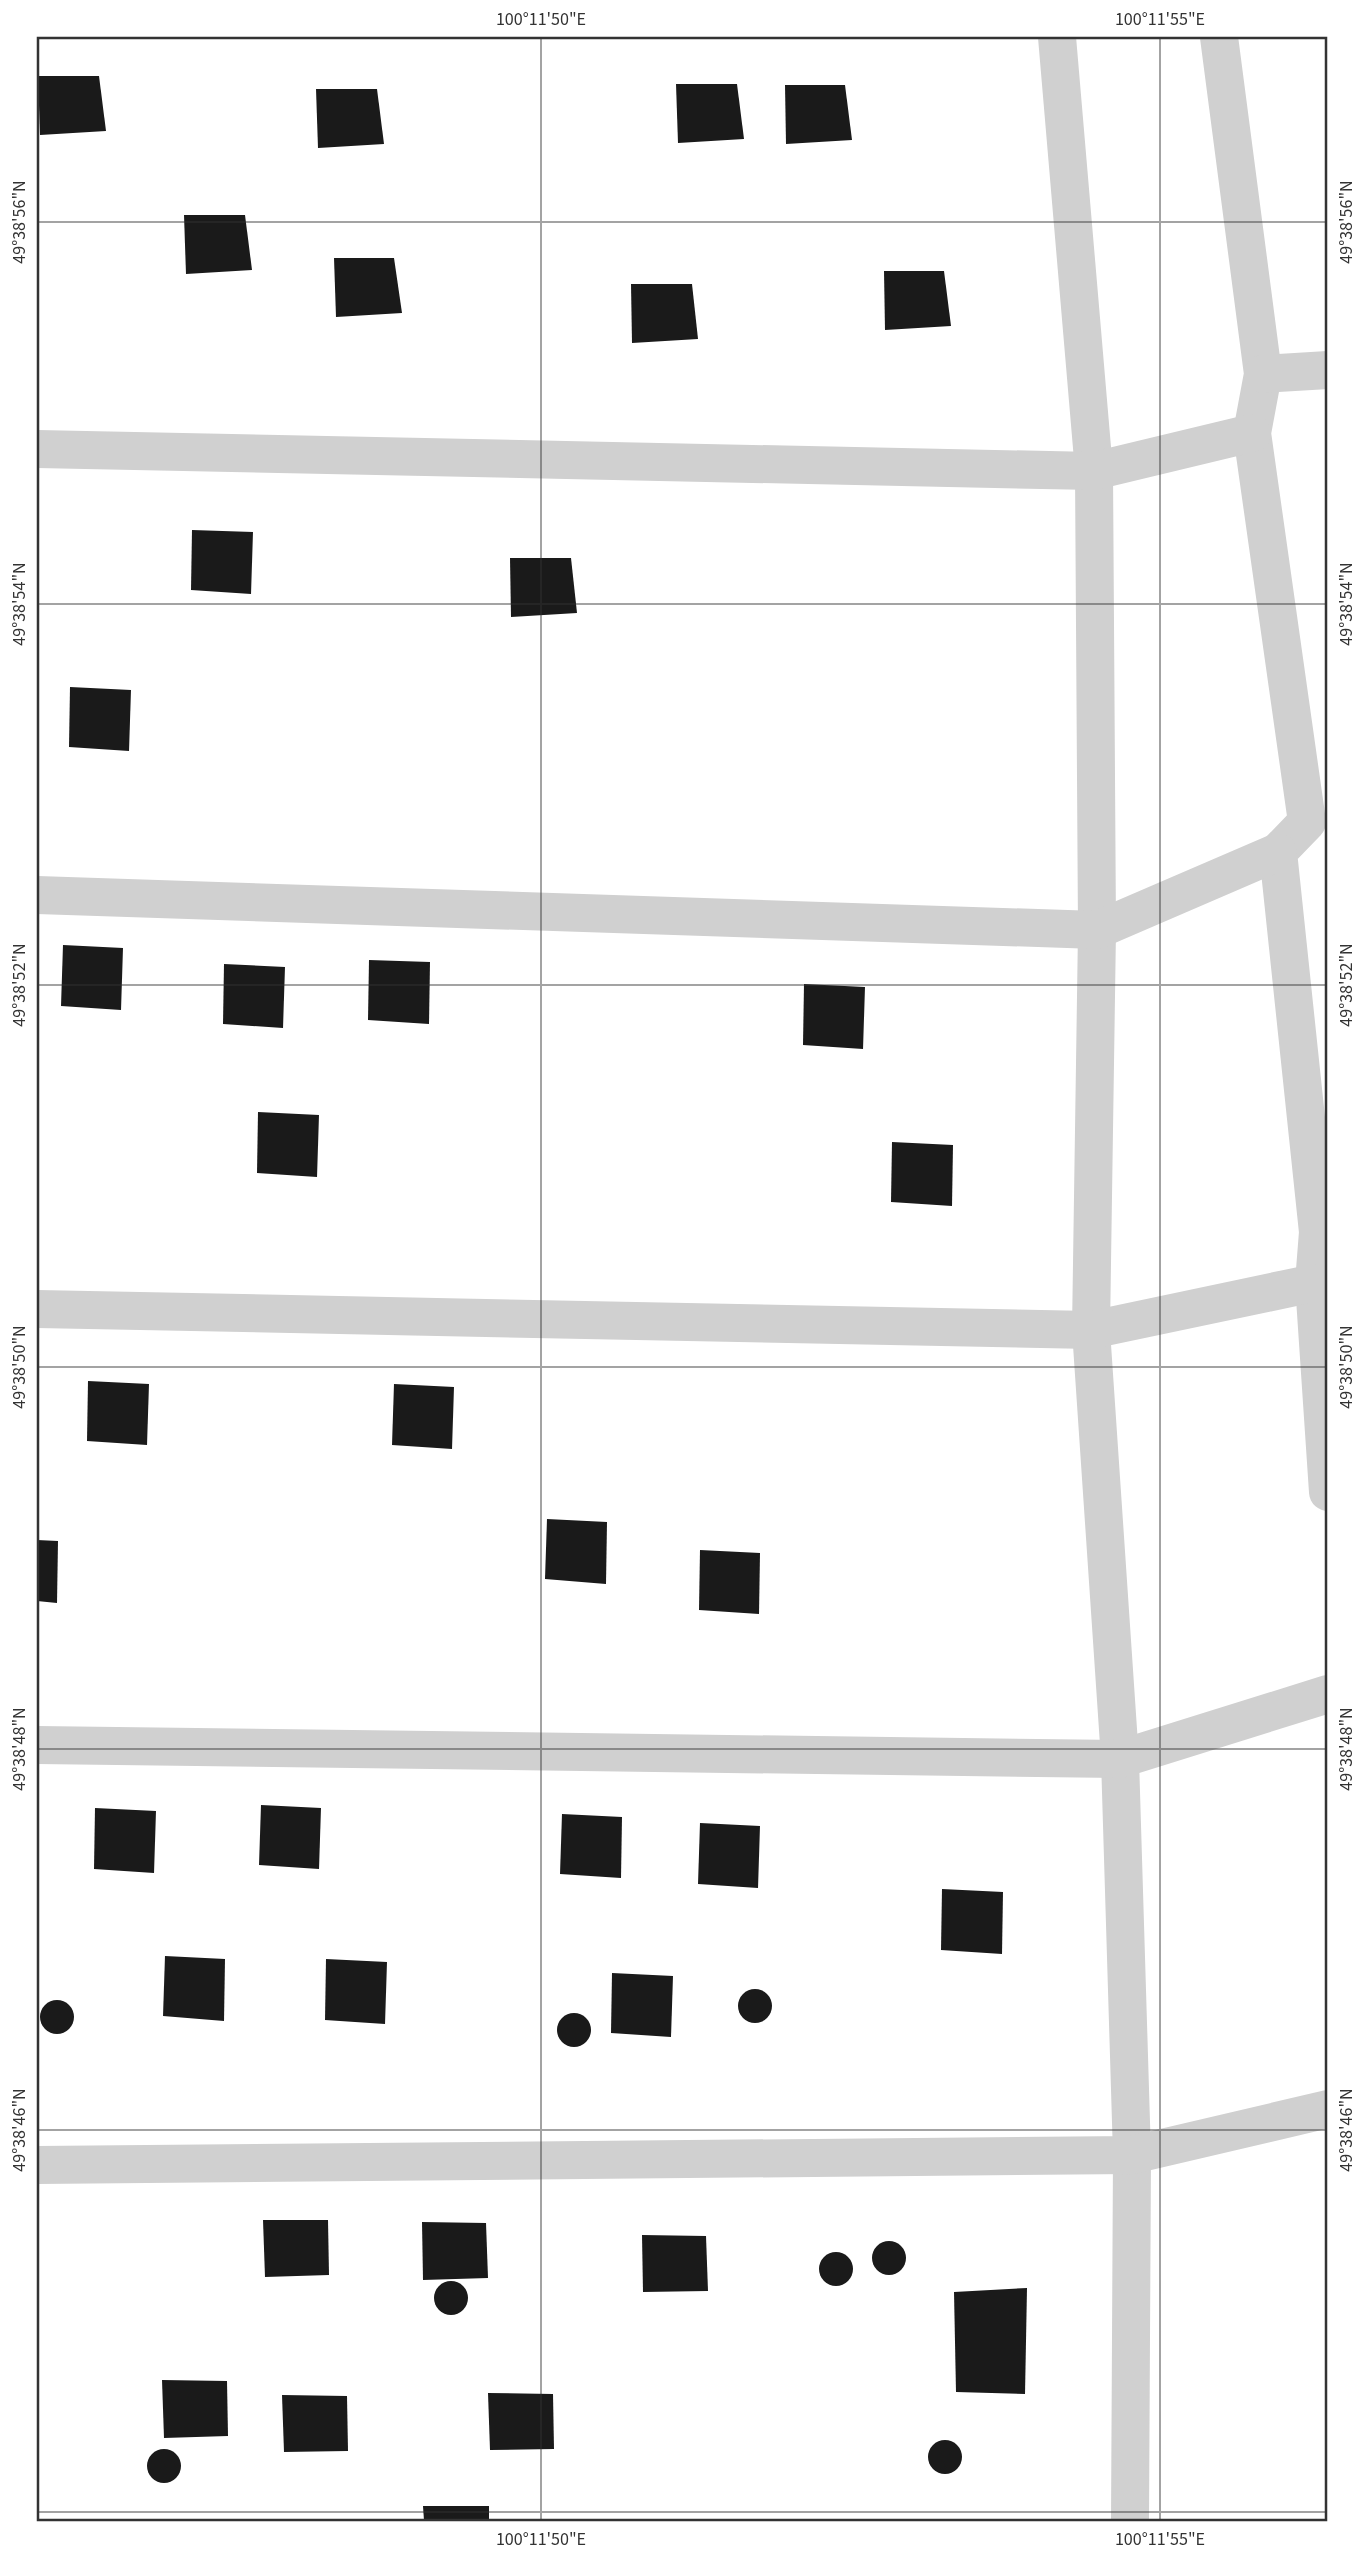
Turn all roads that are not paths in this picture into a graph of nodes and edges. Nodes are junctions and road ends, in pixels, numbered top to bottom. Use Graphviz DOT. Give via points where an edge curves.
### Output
graph roads {
  1 [pos="1057,37"];
  2 [pos="1219,37"];
  3 [pos="1328,370"];
  4 [pos="1263,374"];
  5 [pos="1252,433"];
  6 [pos="37,449"];
  7 [pos="1094,471"];
  8 [pos="1318,821"];
  9 [pos="1278,852"];
  10 [pos="37,895"];
  11 [pos="1097,930"];
  12 [pos="1323,1232"];
  13 [pos="1314,1283"];
  14 [pos="37,1309"];
  15 [pos="1091,1330"];
  16 [pos="1328,1492"];
  17 [pos="1328,1694"];
  18 [pos="37,1745"];
  19 [pos="1120,1759"];
  20 [pos="1328,2109"];
  21 [pos="1132,2155"];
  22 [pos="37,2165"];
  23 [pos="1130,2521"];
  1 -- 7 [label="street"];
  2 -- 4 [label="street"];
  3 -- 4 [label="street"];
  4 -- 5 [label="street"];
  5 -- 7 [label="street"];
  5 -- 8 [label="street"];
  6 -- 7 [label="street"];
  7 -- 11 [label="street"];
  8 -- 9 [label="street"];
  9 -- 11 [label="street"];
  9 -- 12 [label="street"];
  10 -- 11 [label="street"];
  11 -- 15 [label="street"];
  12 -- 13 [label="street"];
  13 -- 15 [label="street"];
  13 -- 16 [label="street"];
  14 -- 15 [label="street"];
  15 -- 19 [label="street"];
  17 -- 19 [label="street"];
  18 -- 19 [label="street"];
  19 -- 21 [label="street"];
  20 -- 21 [label="street"];
  21 -- 22 [label="street"];
  21 -- 23 [label="street"];
}
